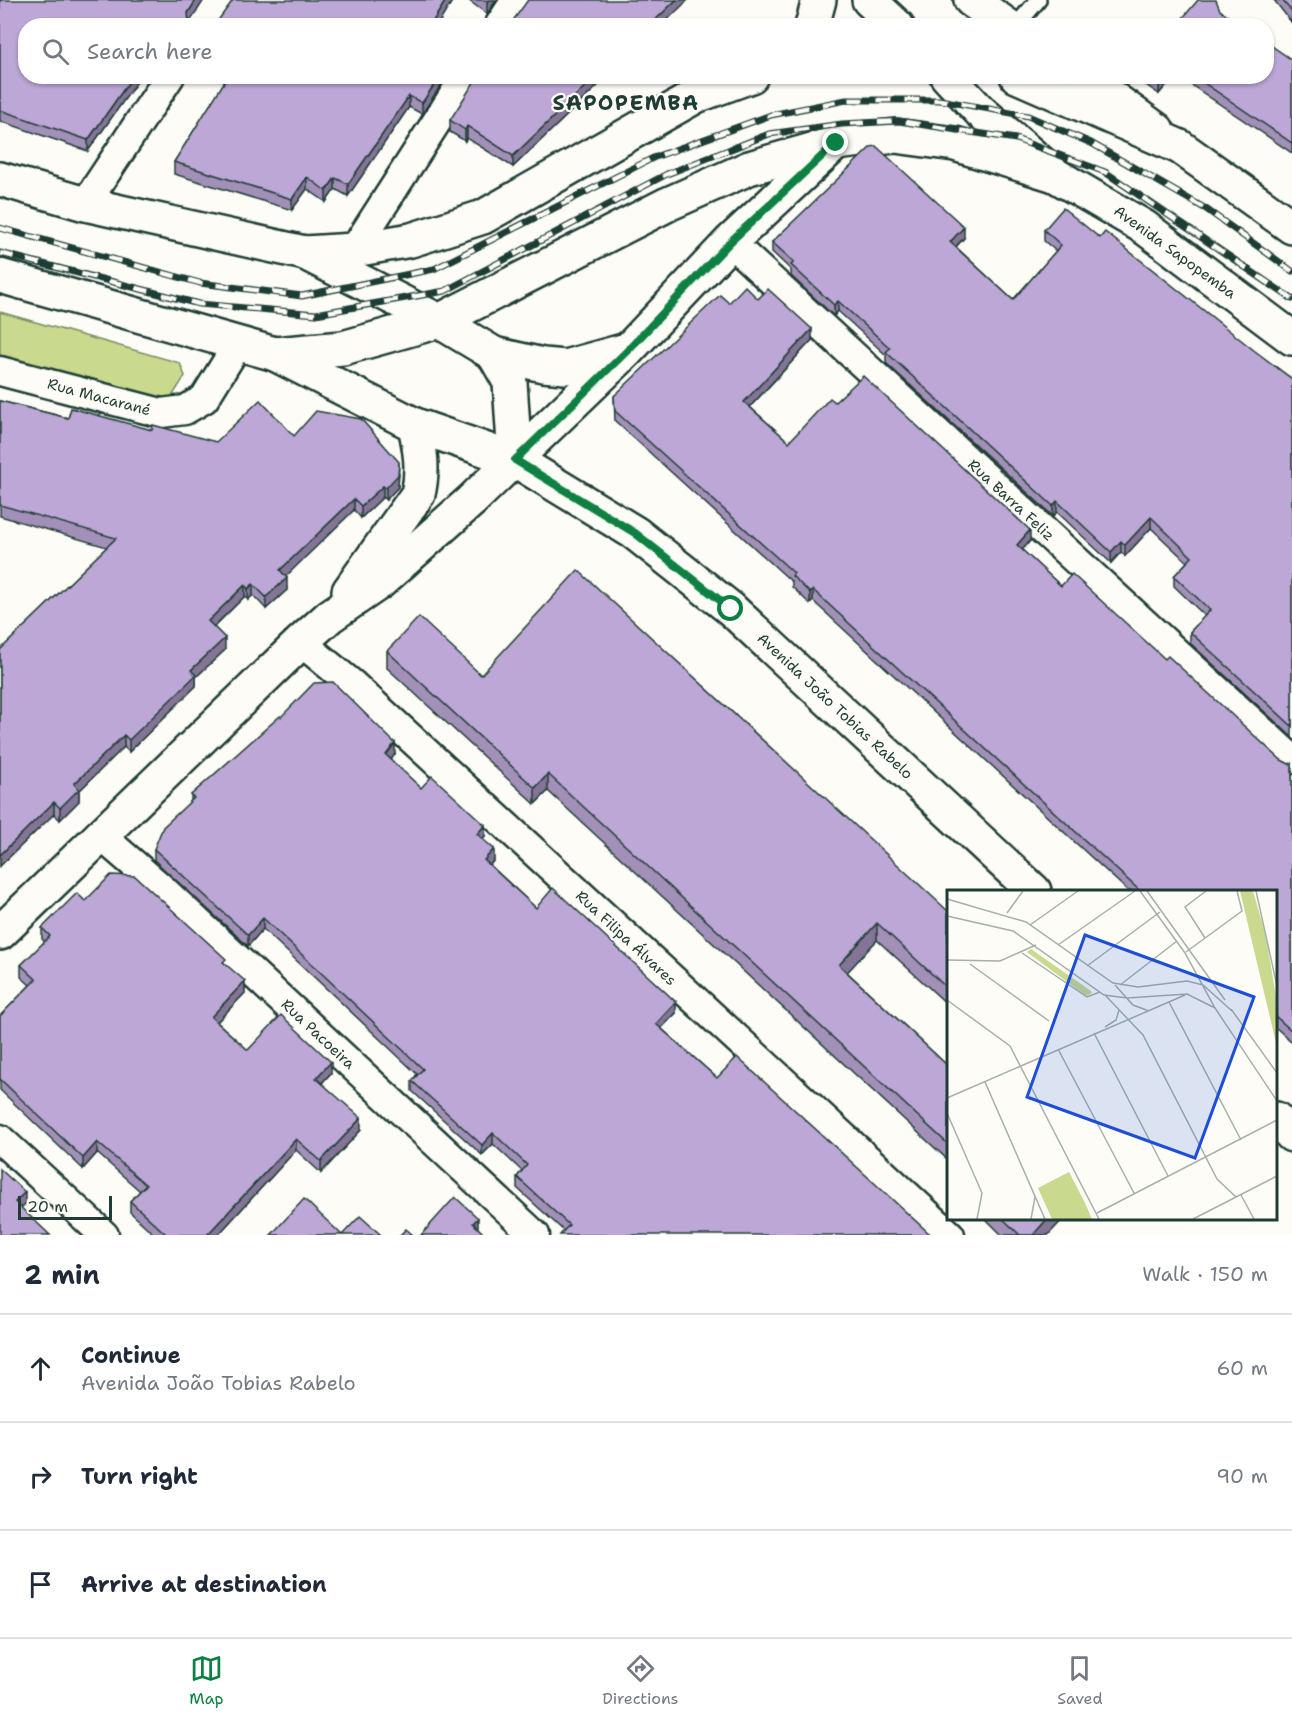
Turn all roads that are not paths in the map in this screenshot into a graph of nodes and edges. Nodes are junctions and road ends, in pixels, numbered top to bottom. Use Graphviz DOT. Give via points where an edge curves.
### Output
graph roads {
  1 [pos="221,0"];
  2 [pos="516,0"];
  3 [pos="819,0"];
  4 [pos="869,0"];
  5 [pos="971,0"];
  6 [pos="1038,0"];
  7 [pos="209,18"];
  8 [pos="505,18"];
  9 [pos="814,18"];
  10 [pos="888,18"];
  11 [pos="997,18"];
  12 [pos="1023,18"];
  13 [pos="165,84"];
  14 [pos="461,84"];
  15 [pos="729,84"];
  16 [pos="955,84"];
  17 [pos="1035,84"];
  18 [pos="1093,84"];
  19 [pos="836,143"];
  20 [pos="1180,147"];
  21 [pos="1055,176"];
  22 [pos="0,179"];
  23 [pos="85,204"];
  24 [pos="1292,227"];
  25 [pos="730,242"];
  26 [pos="354,250"];
  27 [pos="305,253"];
  28 [pos="0,276"];
  29 [pos="439,321"];
  30 [pos="1292,338"];
  31 [pos="238,344"];
  32 [pos="628,350"];
  33 [pos="275,354"];
  34 [pos="494,354"];
  35 [pos="0,371"];
  36 [pos="415,425"];
  37 [pos="515,460"];
  38 [pos="330,616"];
  39 [pos="301,642"];
  40 [pos="1292,759"];
  41 [pos="99,834"];
  42 [pos="1033,890"];
  43 [pos="0,933"];
  44 [pos="1277,1121"];
  45 [pos="1292,1135"];
  46 [pos="0,1139"];
  47 [pos="104,1235"];
  48 [pos="535,1235"];
  49 [pos="950,1235"];
  1 -- 7 [label="street"];
  2 -- 8 [label="street"];
  3 -- 9 [label="main road"];
  4 -- 10 [label="main road"];
  5 -- 11 [label="main road"];
  6 -- 12 [label="lane"];
  13 -- 23 [label="street"];
  14 -- 26 [label="street"];
  15 -- 26 [label="main road" via="696,96 483,217 411,240"];
  16 -- 21 [label="main road, Avenida Sapopemba"];
  17 -- 20 [label="main road"];
  18 -- 20 [label="main road"];
  19 -- 21 [label="main road" via="895,136 955,144"];
  19 -- 25 [label="main road"];
  19 -- 29 [label="main road" via="749,168 668,204"];
  20 -- 24 [label="main road"];
  21 -- 30 [label="main road, Avenida Sapopemba" via="1144,227"];
  22 -- 23 [label="main road"];
  23 -- 27 [label="main road"];
  25 -- 32 [label="main road"];
  25 -- 40 [label="street, Rua Barra Feliz"];
  26 -- 27 [label="main road"];
  27 -- 29 [label="main road"];
  28 -- 31 [label="main road"];
  29 -- 33 [label="main road" via="344,348"];
  29 -- 34 [label="main road"];
  31 -- 33 [label="main road"];
  31 -- 35 [label="street, Rua Macarané" via="204,399 185,410 161,413"];
  32 -- 34 [label="main road" via="565,367"];
  32 -- 37 [label="main road"];
  33 -- 36 [label="main road, Avenida João Tobias Rabelo"];
  34 -- 37 [label="main road" via="505,371 512,394"];
  36 -- 37 [label="main road, Avenida João Tobias Rabelo"];
  36 -- 38 [label="main road" via="421,453 418,494"];
  37 -- 38 [label="main road" via="380,582"];
  37 -- 42 [label="main road, Avenida João Tobias Rabelo" via="635,533 731,609"];
  38 -- 39 [label="main road"];
  39 -- 41 [label="main road"];
  39 -- 49 [label="street, Rua Filipa Álvares" via="352,684"];
  41 -- 43 [label="main road"];
  41 -- 48 [label="street, Rua Pacoeira"];
  44 -- 45 [label="main road"];
  46 -- 47 [label="street"];
}
